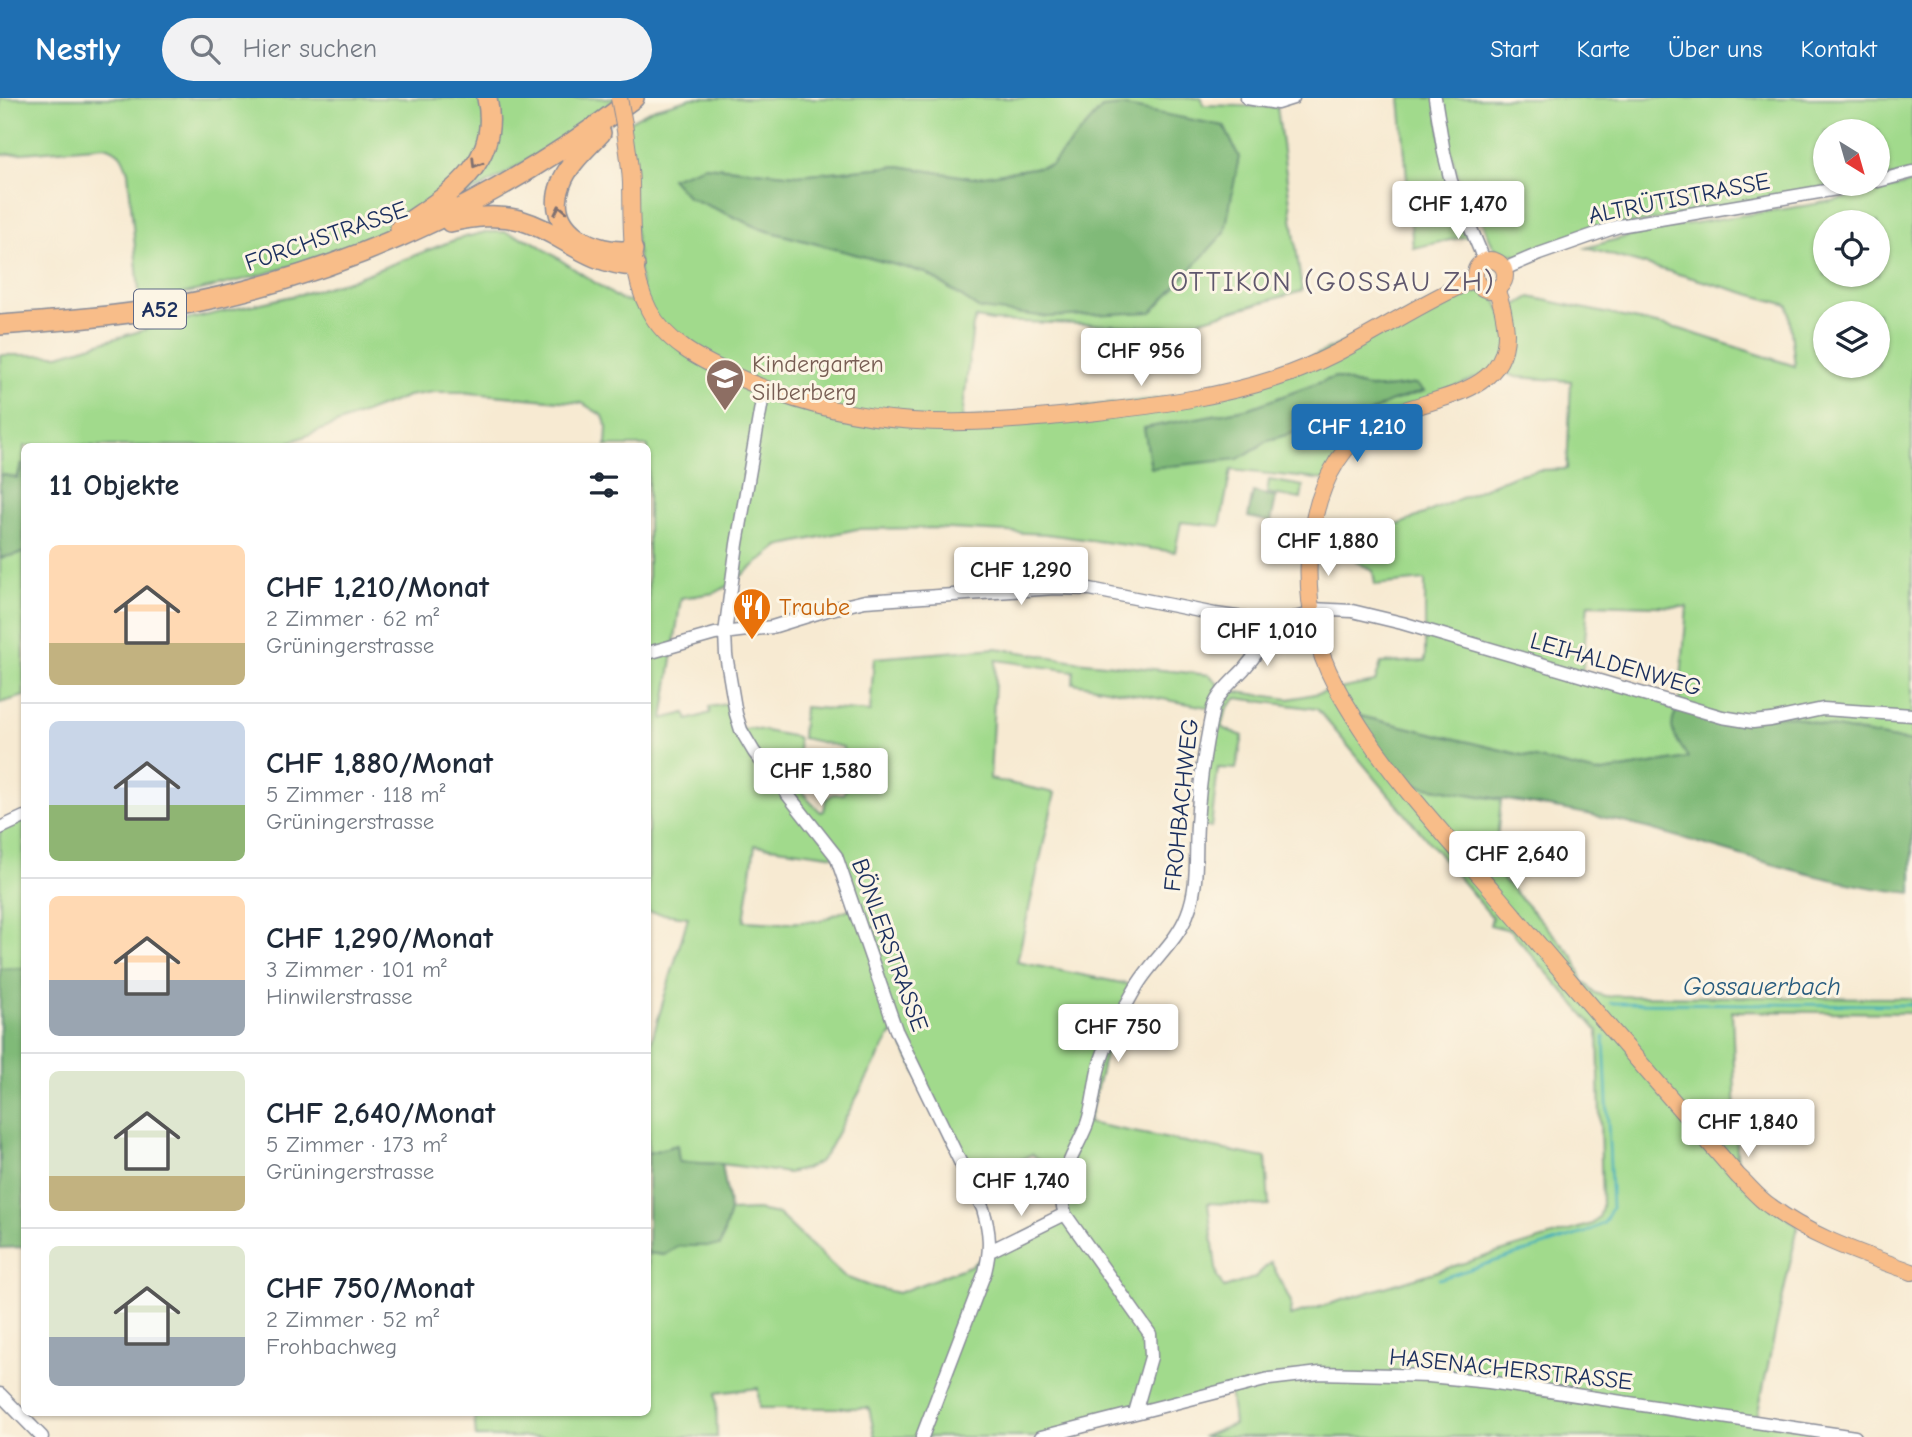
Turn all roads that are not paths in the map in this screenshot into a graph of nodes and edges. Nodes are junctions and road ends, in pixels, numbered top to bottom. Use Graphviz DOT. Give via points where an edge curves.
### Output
graph roads {
  1 [pos="487,98"];
  2 [pos="619,98"];
  3 [pos="634,98"];
  4 [pos="1247,98"];
  5 [pos="1293,98"];
  6 [pos="1435,98"];
  7 [pos="1912,172"];
  8 [pos="1890,178"];
  9 [pos="1813,193"];
  10 [pos="425,227"];
  11 [pos="400,228"];
  12 [pos="634,258"];
  13 [pos="1484,260"];
  14 [pos="1504,270"];
  15 [pos="1475,279"];
  16 [pos="1496,289"];
  17 [pos="0,315"];
  18 [pos="0,325"];
  19 [pos="764,389"];
  20 [pos="1312,612"];
  21 [pos="1271,621"];
  22 [pos="725,633"];
  23 [pos="651,652"];
  24 [pos="1912,715"];
  25 [pos="21,818"];
  26 [pos="0,828"];
  27 [pos="1065,1214"];
  28 [pos="990,1251"];
  29 [pos="1912,1272"];
  30 [pos="0,1394"];
  31 [pos="1135,1413"];
  32 [pos="42,1437"];
  33 [pos="922,1437"];
  34 [pos="1041,1437"];
  35 [pos="1855,1437"];
  1 -- 11 [label="highway, one-way" via="489,131 477,164 456,187"];
  2 -- 11 [label="highway, FORCHSTRASSE / A52" via="522,164"];
  2 -- 12 [label="main road, bridge" via="631,180"];
  3 -- 10 [label="highway, FORCHSTRASSE / A52" via="539,165"];
  12 -- 3 [label="highway, one-way" via="578,239 563,222 557,200 569,169"];
  4 -- 5 [label="street" via="1277,103"];
  6 -- 13 [label="street" via="1448,172"];
  7 -- 8 [label="street"];
  9 -- 14 [label="street, ALTRÜTISTRASSE" via="1619,226"];
  10 -- 12 [label="highway" via="506,217 538,227 592,257"];
  10 -- 18 [label="highway, FORCHSTRASSE / A52" via="339,262 231,294 114,315"];
  11 -- 17 [label="highway, FORCHSTRASSE / A52" via="318,259 216,288 121,304"];
  12 -- 19 [label="main road" via="650,313 673,338 696,358"];
  13 -- 14 [label="main road" via="1496,261"];
  13 -- 15 [label="main road" via="1476,268"];
  14 -- 16 [label="main road" via="1505,278"];
  15 -- 16 [label="main road" via="1480,287"];
  15 -- 19 [label="main road" via="1317,363 1236,391 1184,401 1048,417 929,423 826,409"];
  16 -- 20 [label="main road" via="1506,338 1493,373 1474,386 1377,422 1353,441 1335,465 1319,502 1310,543"];
  19 -- 22 [label="street, BÖNLERSTRASSE"];
  20 -- 21 [label="street, LEIHALDENWEG"];
  20 -- 24 [label="street, LEIHALDENWEG" via="1342,609 1388,619 1722,717 1753,722 1823,709"];
  20 -- 29 [label="main road" via="1333,680 1404,787 1738,1176 1798,1226"];
  21 -- 22 [label="street, LEIHALDENWEG" via="1064,587 871,600 766,629"];
  21 -- 27 [label="street, FROHBACHWEG" via="1258,651 1214,705 1197,824 1192,901 1178,933 1149,967 1108,1043 1087,1123 1062,1179"];
  22 -- 23 [label="street, LEIHALDENWEG"];
  22 -- 28 [label="street, BÖNLERSTRASSE" via="732,698 741,730 836,856 896,1030 983,1209"];
  25 -- 26 [label="street"];
  27 -- 28 [label="street"];
  27 -- 31 [label="street" via="1150,1335 1151,1357"];
  28 -- 33 [label="street, BÖNLERSTRASSE"];
  30 -- 32 [label="street"];
  31 -- 34 [label="street, HASENACHERSTRASSE"];
  31 -- 35 [label="street, HASENACHERSTRASSE" via="1269,1379 1320,1373 1429,1376"];
}
